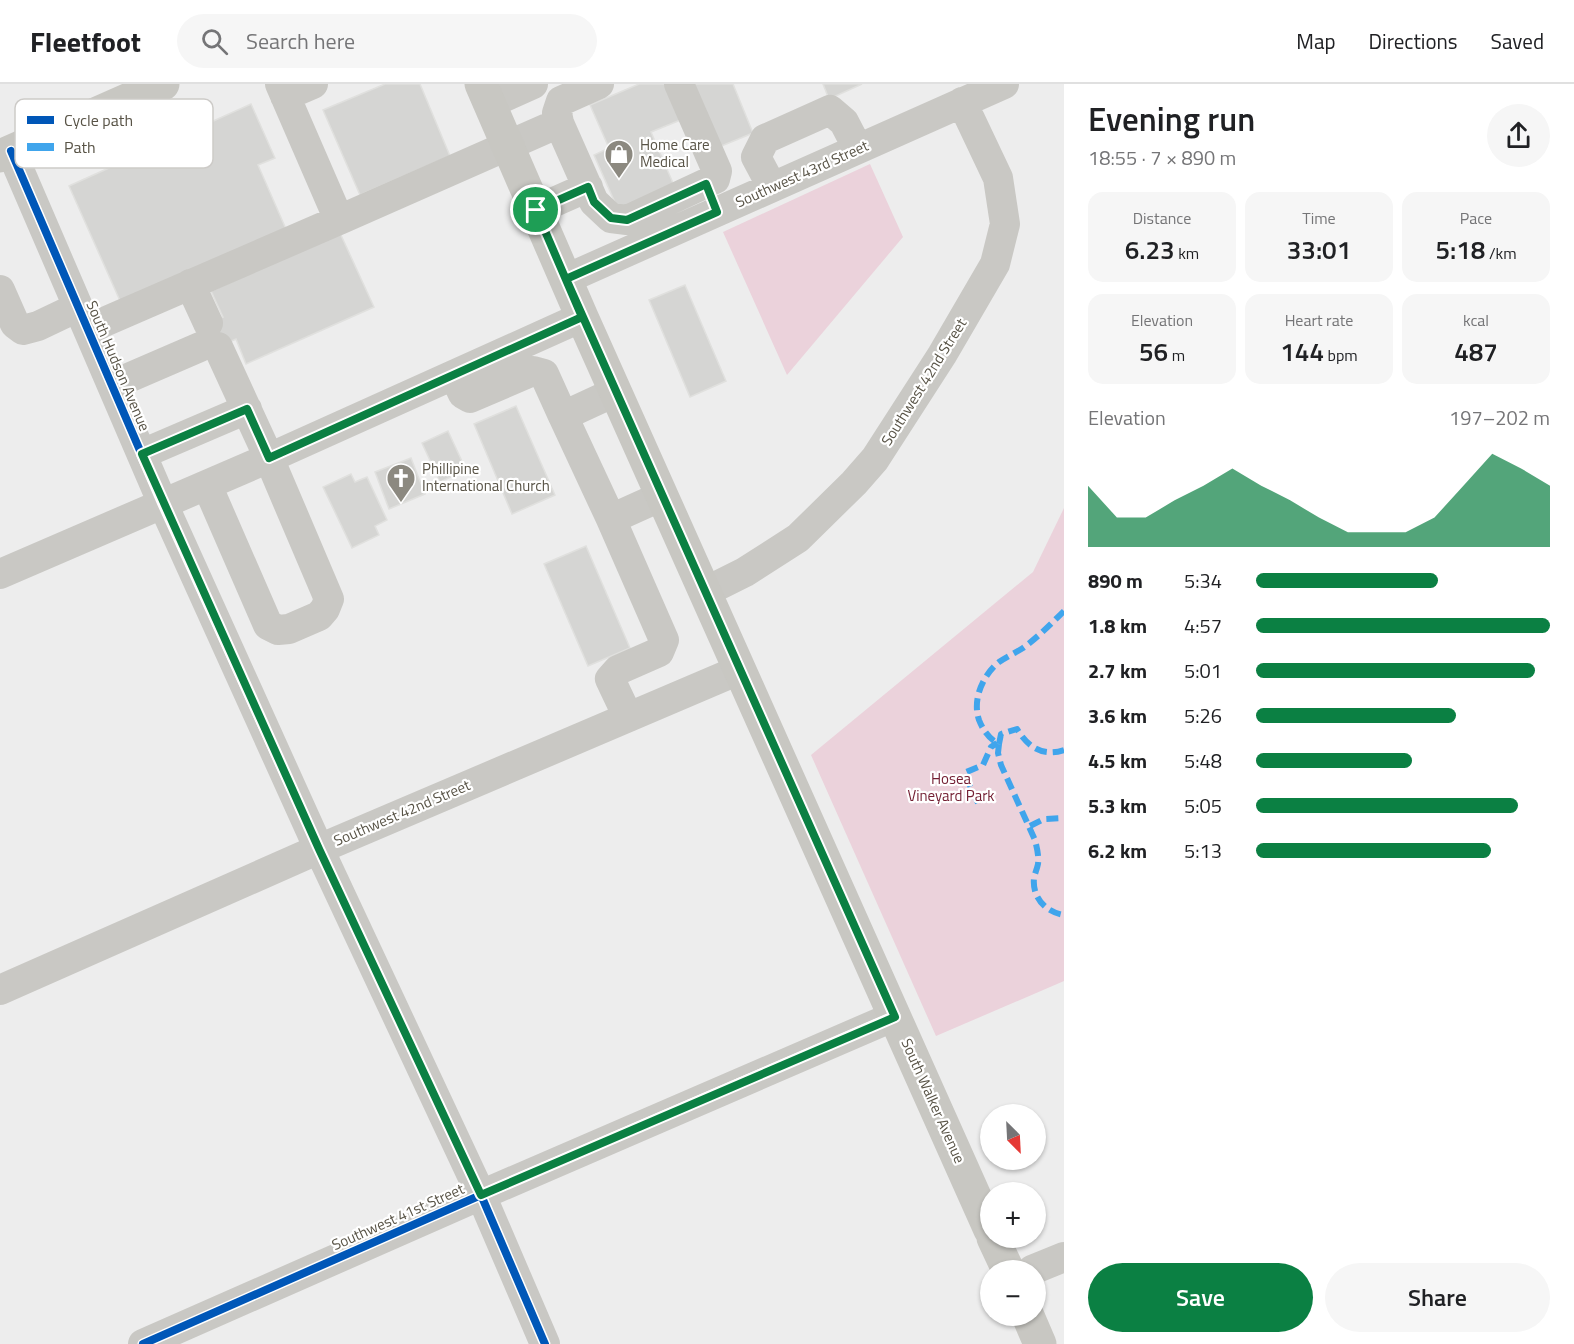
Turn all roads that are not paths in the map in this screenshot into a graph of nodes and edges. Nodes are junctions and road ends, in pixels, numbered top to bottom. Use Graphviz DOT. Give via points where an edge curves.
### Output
graph roads {
  1 [pos="163,84"];
  2 [pos="313,84"];
  3 [pos="533,84"];
  4 [pos="599,84"];
  5 [pos="679,84"];
  6 [pos="1004,84"];
  7 [pos="283,90"];
  8 [pos="485,94"];
  9 [pos="129,99"];
  10 [pos="962,102"];
  11 [pos="559,123"];
  12 [pos="508,146"];
  13 [pos="858,149"];
  14 [pos="6,154"];
  15 [pos="706,184"];
  16 [pos="588,187"];
  17 [pos="772,187"];
  18 [pos="536,210"];
  19 [pos="717,212"];
  20 [pos="339,220"];
  21 [pos="634,233"];
  22 [pos="566,279"];
  23 [pos="190,284"];
  24 [pos="0,290"];
  25 [pos="582,317"];
  26 [pos="83,318"];
  27 [pos="208,339"];
  28 [pos="454,375"];
  29 [pos="112,386"];
  30 [pos="615,392"];
  31 [pos="247,409"];
  32 [pos="563,416"];
  33 [pos="142,454"];
  34 [pos="269,458"];
  35 [pos="207,485"];
  36 [pos="662,496"];
  37 [pos="163,504"];
  38 [pos="611,519"];
  39 [pos="0,574"];
  40 [pos="705,592"];
  41 [pos="739,670"];
  42 [pos="628,717"];
  43 [pos="319,849"];
  44 [pos="0,990"];
  45 [pos="895,1017"];
  46 [pos="481,1195"];
  47 [pos="980,1208"];
  48 [pos="1064,1257"];
  49 [pos="1046,1264"];
  50 [pos="1032,1326"];
  51 [pos="143,1344"];
  52 [pos="545,1344"];
  53 [pos="1040,1344"];
  1 -- 9 [label="main road"];
  2 -- 7 [label="street"];
  3 -- 8 [label="street"];
  4 -- 11 [label="street" via="561,101"];
  5 -- 15 [label="street" via="717,171 715,179"];
  6 -- 10 [label="street, Southwest 43rd Street"];
  7 -- 20 [label="street"];
  8 -- 12 [label="main road, South Walker Avenue"];
  10 -- 13 [label="street, Southwest 43rd Street"];
  10 -- 40 [label="street, Southwest 42nd Street" via="998,178 1005,224 995,264 942,355 875,459 854,483 798,538"];
  11 -- 12 [label="street"];
  11 -- 16 [label="street"];
  12 -- 18 [label="main road, South Walker Avenue"];
  12 -- 20 [label="street"];
  13 -- 17 [label="street, Southwest 43rd Street"];
  13 -- 17 [label="street" via="844,122 830,110 765,139 756,157"];
  14 -- 26 [label="street, South Hudson Avenue"];
  15 -- 19 [label="street"];
  15 -- 21 [label="street"];
  16 -- 18 [label="street"];
  16 -- 21 [label="street" via="594,202"];
  17 -- 19 [label="street, Southwest 43rd Street"];
  18 -- 22 [label="main road, South Walker Avenue"];
  19 -- 21 [label="street, Southwest 43rd Street"];
  20 -- 23 [label="street"];
  21 -- 22 [label="street, Southwest 43rd Street"];
  22 -- 25 [label="main road, South Walker Avenue"];
  23 -- 26 [label="street"];
  23 -- 27 [label="street"];
  24 -- 26 [label="street" via="15,324 23,330"];
  25 -- 28 [label="street"];
  25 -- 30 [label="main road, South Walker Avenue"];
  26 -- 29 [label="street, South Hudson Avenue"];
  27 -- 29 [label="street"];
  27 -- 31 [label="street"];
  28 -- 32 [label="street" via="463,394 470,398 533,371 544,374"];
  28 -- 34 [label="street"];
  29 -- 33 [label="street, South Hudson Avenue"];
  30 -- 32 [label="street"];
  30 -- 36 [label="main road, South Walker Avenue"];
  31 -- 33 [label="street"];
  31 -- 34 [label="street"];
  32 -- 38 [label="street"];
  33 -- 37 [label="street, South Hudson Avenue"];
  34 -- 35 [label="street"];
  34 -- 35 [label="street" via="329,599 319,616 289,629 278,630 268,625"];
  35 -- 37 [label="street"];
  36 -- 38 [label="street"];
  36 -- 40 [label="main road, South Walker Avenue"];
  37 -- 39 [label="street"];
  37 -- 43 [label="street, South Hudson Avenue"];
  38 -- 42 [label="street" via="664,640 659,652 618,670 610,679"];
  40 -- 41 [label="main road, South Walker Avenue"];
  41 -- 42 [label="street, Southwest 42nd Street"];
  41 -- 45 [label="main road, South Walker Avenue"];
  42 -- 43 [label="street, Southwest 42nd Street"];
  43 -- 44 [label="street, Southwest 42nd Street"];
  43 -- 46 [label="street, South Hudson Avenue"];
  45 -- 46 [label="street, Southwest 41st Street"];
  45 -- 47 [label="main road, South Walker Avenue"];
  46 -- 51 [label="street, Southwest 41st Street"];
  46 -- 52 [label="street, South Hudson Avenue"];
  48 -- 49 [label="street"];
  50 -- 53 [label="main road"];
}
